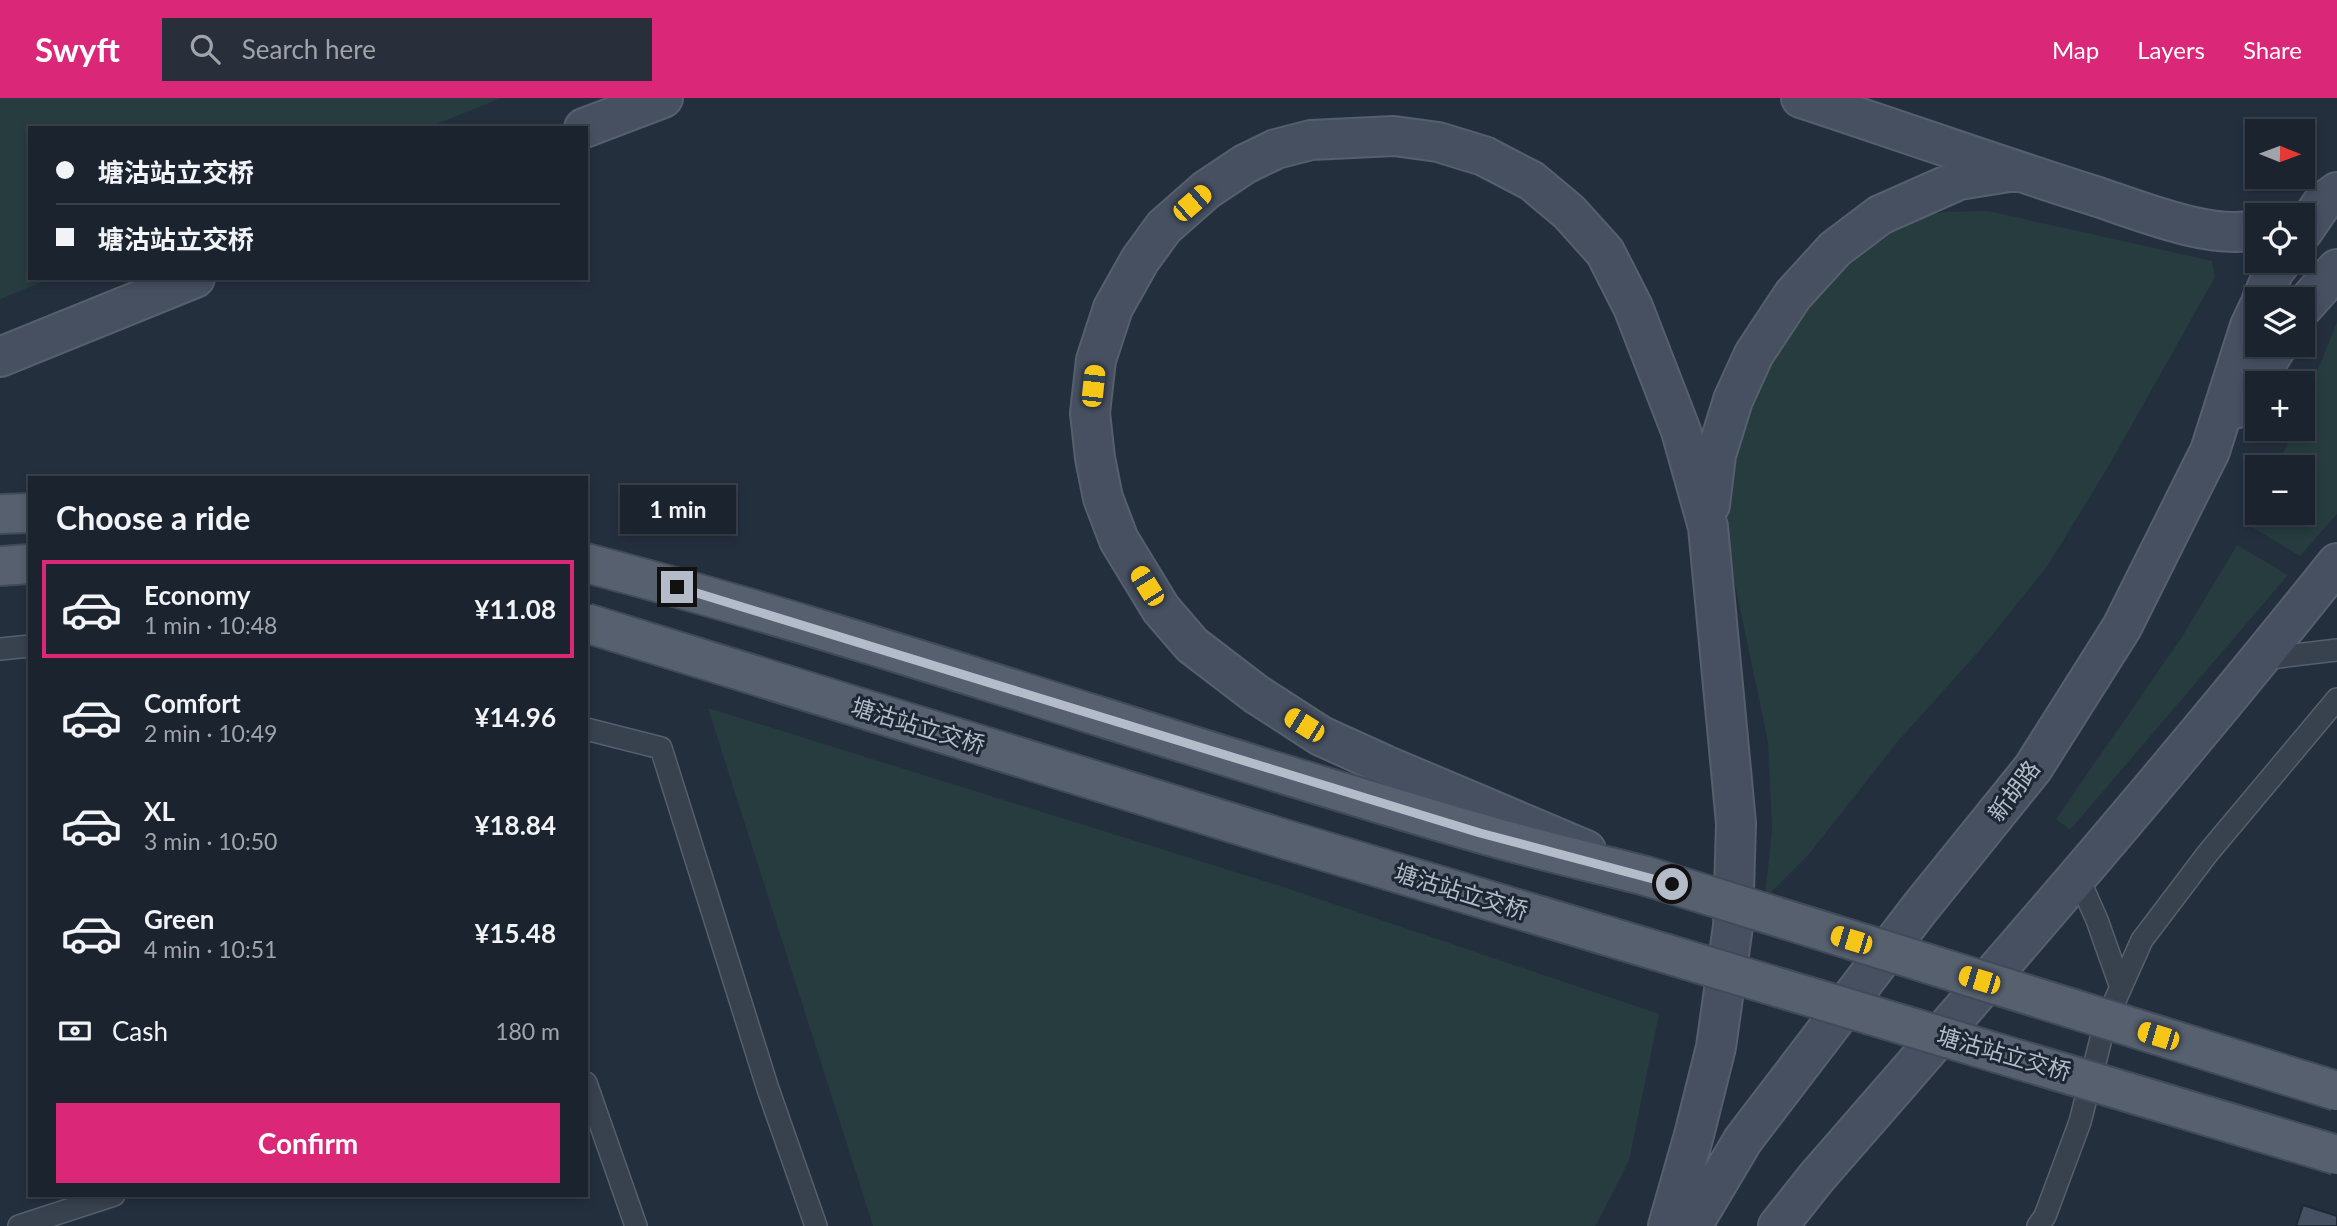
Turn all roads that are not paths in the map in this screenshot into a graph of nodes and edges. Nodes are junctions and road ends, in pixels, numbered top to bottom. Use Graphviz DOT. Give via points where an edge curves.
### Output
graph roads {
  1 [pos="663,98"];
  2 [pos="1801,98"];
  3 [pos="588,126"];
  4 [pos="2015,171"];
  5 [pos="2245,233"];
  6 [pos="2337,269"];
  7 [pos="189,280"];
  8 [pos="2315,294"];
  9 [pos="2245,342"];
  10 [pos="0,357"];
  11 [pos="2270,357"];
  12 [pos="2210,451"];
  13 [pos="28,513"];
  14 [pos="0,514"];
  15 [pos="1708,527"];
  16 [pos="2337,563"];
  17 [pos="28,564"];
  18 [pos="588,564"];
  19 [pos="0,566"];
  20 [pos="588,623"];
  21 [pos="28,646"];
  22 [pos="0,649"];
  23 [pos="2337,650"];
  24 [pos="2261,659"];
  25 [pos="2337,699"];
  26 [pos="588,730"];
  27 [pos="1646,876"];
  28 [pos="2078,877"];
  29 [pos="2120,985"];
  30 [pos="588,1089"];
  31 [pos="2337,1090"];
  32 [pos="2337,1155"];
  33 [pos="108,1197"];
  34 [pos="19,1226"];
  35 [pos="636,1226"];
  36 [pos="816,1226"];
  37 [pos="1668,1226"];
  38 [pos="1692,1226"];
  39 [pos="1778,1226"];
  40 [pos="2038,1226"];
  1 -- 3 [label="main road"];
  2 -- 4 [label="main road"];
  4 -- 5 [label="main road" via="2209,230"];
  4 -- 15 [label="main road" via="1959,180 1880,215 1835,249 1793,295 1754,354 1733,400 1716,455"];
  6 -- 8 [label="main road"];
  7 -- 10 [label="main road"];
  9 -- 12 [label="main road, 新胡路"];
  11 -- 12 [label="main road"];
  12 -- 38 [label="main road, 新胡路" via="2122,627 2033,768 1743,1140"];
  13 -- 14 [label="main road"];
  15 -- 27 [label="main road" via="1681,431 1633,307 1605,252 1569,212 1532,181 1484,156 1438,142 1394,136 1311,140 1276,149 1245,164 1206,190 1164,228 1113,308 1096,360 1090,413 1103,498 1119,540 1161,609 1192,645 1321,736"];
  15 -- 37 [label="main road" via="1736,823 1733,926 1716,1047"];
  16 -- 24 [label="main road"];
  17 -- 19 [label="main road"];
  18 -- 27 [label="main road" via="850,639 1480,833"];
  20 -- 32 [label="main road, 塘沽站立交桥, bridge" via="1297,843"];
  21 -- 22 [label="lane"];
  23 -- 24 [label="lane"];
  24 -- 28 [label="main road"];
  25 -- 29 [label="lane" via="2208,853 2142,940"];
  26 -- 36 [label="lane" via="661,748"];
  27 -- 31 [label="main road, bridge"];
  28 -- 29 [label="lane"];
  28 -- 39 [label="main road"];
  29 -- 40 [label="lane" via="2105,1023 2080,1122"];
  30 -- 35 [label="lane"];
  33 -- 34 [label="lane"];
}
